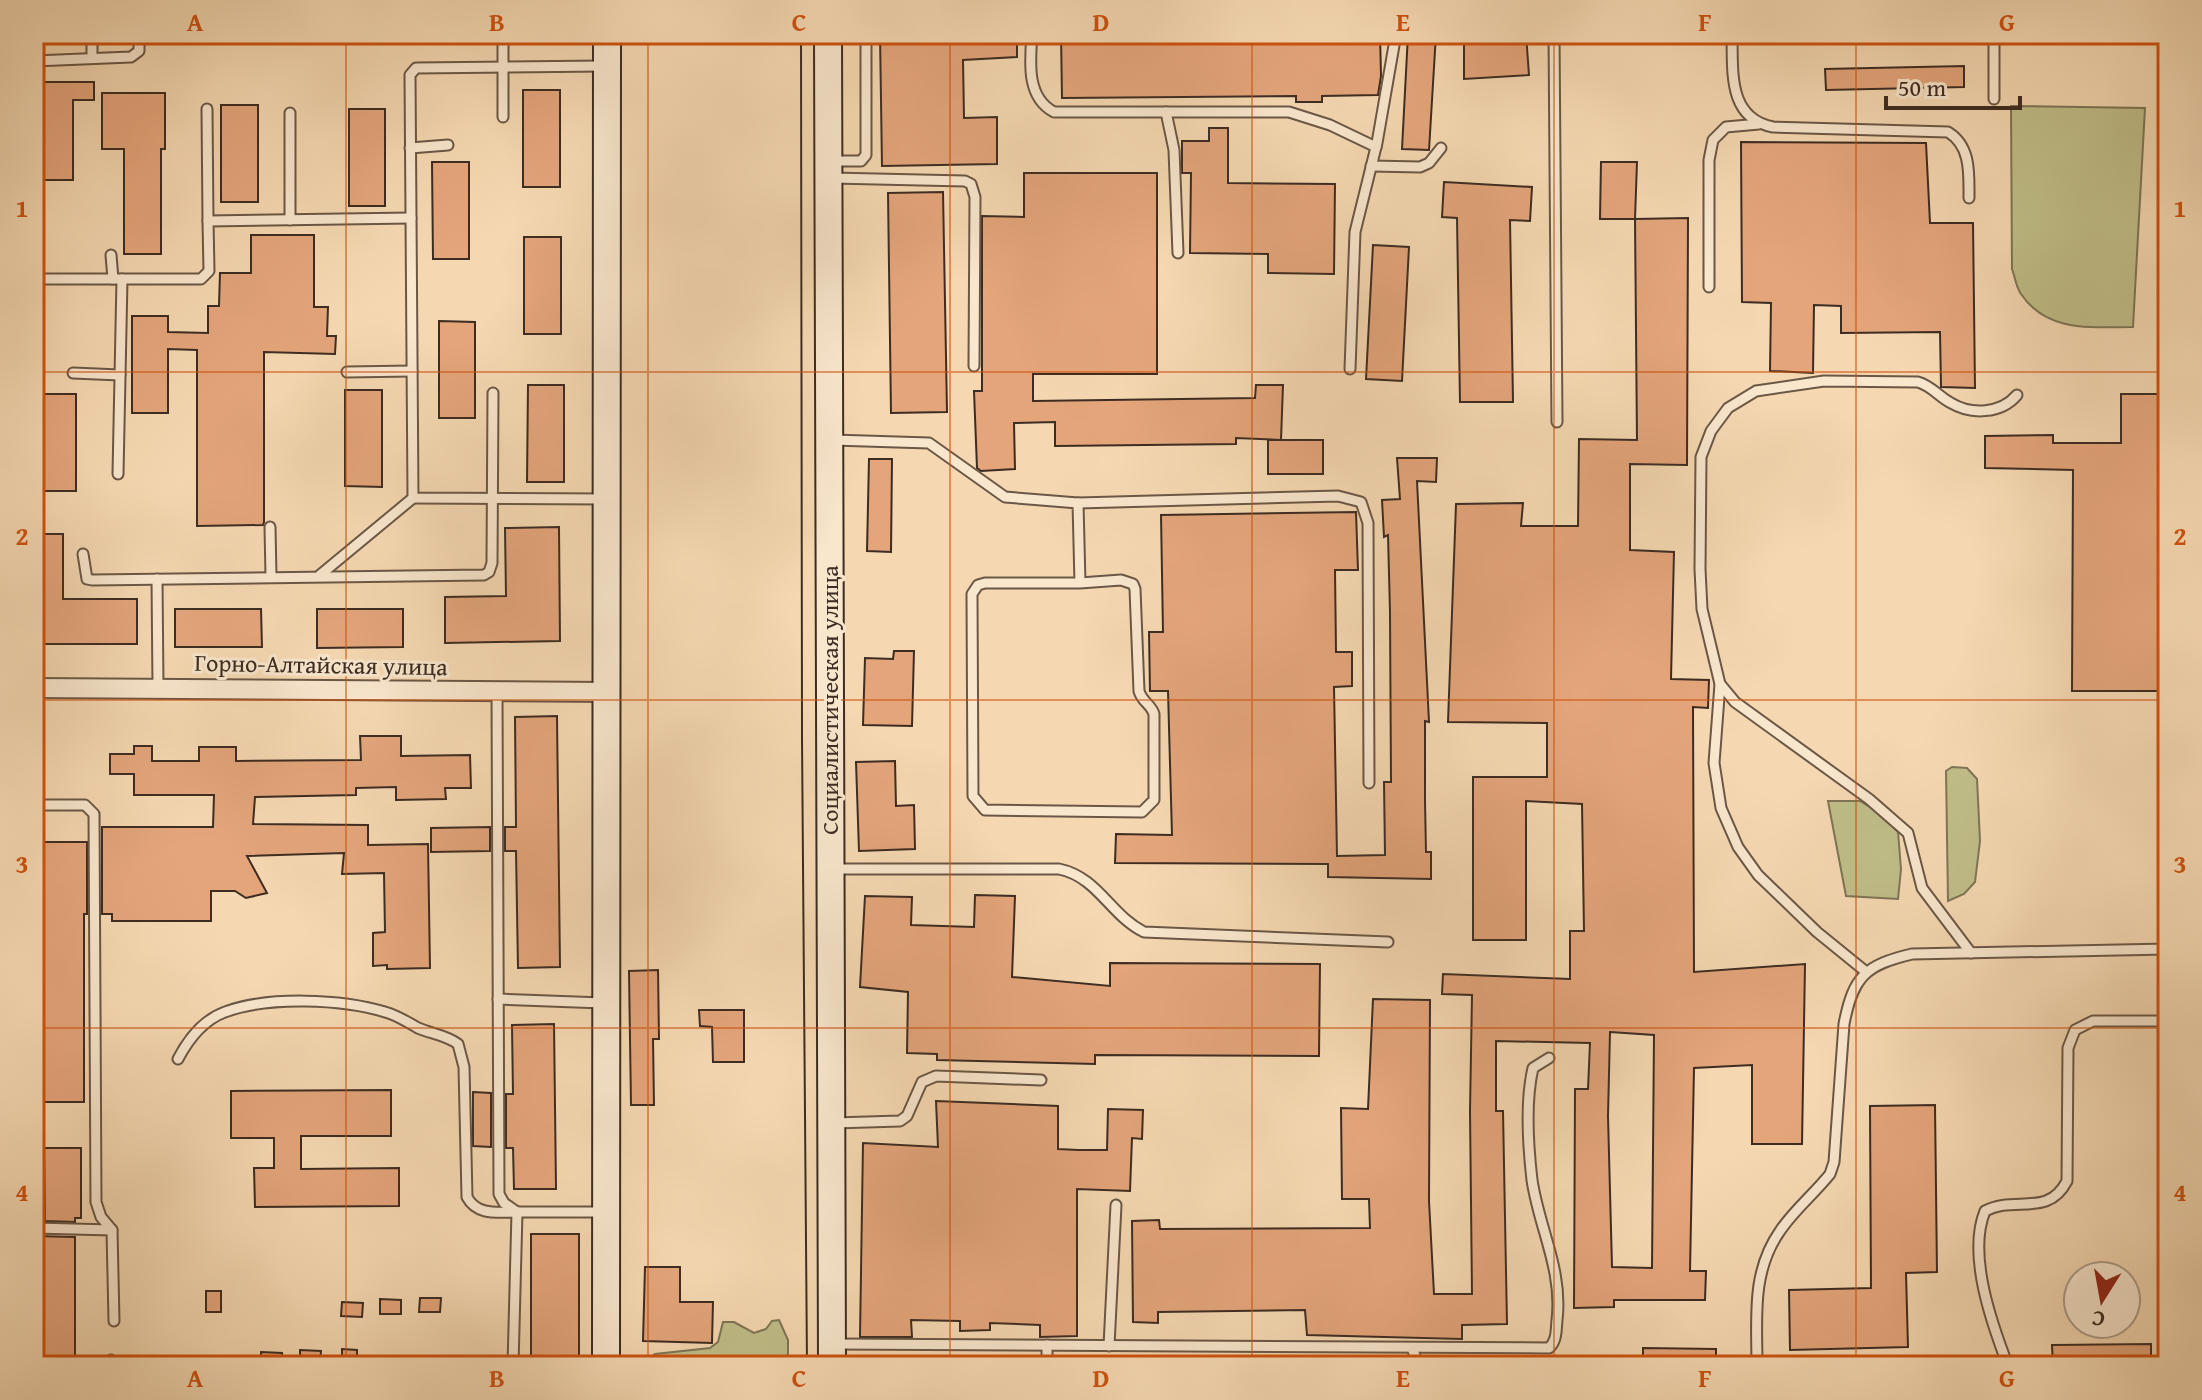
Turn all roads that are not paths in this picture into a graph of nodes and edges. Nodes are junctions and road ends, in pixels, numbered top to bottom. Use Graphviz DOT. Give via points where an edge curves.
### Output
graph roads {
  1 [pos="92,34"];
  2 [pos="139,34"];
  3 [pos="503,34"];
  4 [pos="607,34"];
  5 [pos="828,34"];
  6 [pos="866,34"];
  7 [pos="1032,34"];
  8 [pos="1396,34"];
  9 [pos="1554,34"];
  10 [pos="1732,34"];
  11 [pos="1994,34"];
  12 [pos="2057,34"];
  13 [pos="2118,34"];
  14 [pos="92,58"];
  15 [pos="34,61"];
  16 [pos="503,65"];
  17 [pos="607,66"];
  18 [pos="1994,99"];
  19 [pos="207,109"];
  20 [pos="1166,112"];
  21 [pos="290,113"];
  22 [pos="503,117"];
  23 [pos="1759,124"];
  24 [pos="448,145"];
  25 [pos="1376,147"];
  26 [pos="410,148"];
  27 [pos="1441,148"];
  28 [pos="1371,166"];
  29 [pos="829,169"];
  30 [pos="1969,198"];
  31 [pos="411,218"];
  32 [pos="290,220"];
  33 [pos="208,221"];
  34 [pos="1178,253"];
  35 [pos="111,255"];
  36 [pos="34,279"];
  37 [pos="117,279"];
  38 [pos="1709,287"];
  39 [pos="974,366"];
  40 [pos="1350,369"];
  41 [pos="412,371"];
  42 [pos="347,372"];
  43 [pos="73,373"];
  44 [pos="120,375"];
  45 [pos="493,393"];
  46 [pos="2017,395"];
  47 [pos="1557,422"];
  48 [pos="829,440"];
  49 [pos="118,474"];
  50 [pos="413,498"];
  51 [pos="492,498"];
  52 [pos="606,499"];
  53 [pos="1078,503"];
  54 [pos="270,527"];
  55 [pos="83,554"];
  56 [pos="319,575"];
  57 [pos="271,576"];
  58 [pos="157,579"];
  59 [pos="1080,583"];
  60 [pos="1720,684"];
  61 [pos="158,687"];
  62 [pos="34,688"];
  63 [pos="497,691"];
  64 [pos="607,692"];
  65 [pos="1369,783"];
  66 [pos="34,805"];
  67 [pos="831,869"];
  68 [pos="1388,942"];
  69 [pos="2168,949"];
  70 [pos="1971,953"];
  71 [pos="1865,971"];
  72 [pos="498,999"];
  73 [pos="607,1003"];
  74 [pos="2168,1021"];
  75 [pos="1549,1058"];
  76 [pos="178,1059"];
  77 [pos="1041,1080"];
  78 [pos="831,1123"];
  79 [pos="1116,1205"];
  80 [pos="517,1212"];
  81 [pos="606,1212"];
  82 [pos="34,1228"];
  83 [pos="112,1230"];
  84 [pos="114,1321"];
  85 [pos="1047,1345"];
  86 [pos="1109,1346"];
  87 [pos="1412,1348"];
  88 [pos="832,1355"];
  89 [pos="513,1366"];
  90 [pos="606,1366"];
  91 [pos="1047,1366"];
  92 [pos="1419,1366"];
  93 [pos="1757,1366"];
  94 [pos="2008,1366"];
  1 -- 14 [label="lane"];
  2 -- 14 [label="lane" via="137,55"];
  3 -- 16 [label="lane"];
  4 -- 17 [label="street"];
  5 -- 29 [label="street, Социалистическая улица"];
  6 -- 29 [label="lane" via="866,155"];
  7 -- 20 [label="lane" via="1033,87 1045,107 1054,112"];
  8 -- 25 [label="lane"];
  9 -- 47 [label="lane"];
  10 -- 23 [label="lane" via="1734,87 1747,115"];
  11 -- 18 [label="lane"];
  12 -- 13 [label="lane"];
  14 -- 15 [label="lane"];
  16 -- 17 [label="lane"];
  16 -- 22 [label="lane"];
  16 -- 26 [label="lane" via="412,70"];
  17 -- 52 [label="street"];
  19 -- 33 [label="lane"];
  20 -- 25 [label="lane" via="1298,114"];
  20 -- 34 [label="lane" via="1174,150"];
  21 -- 32 [label="lane"];
  23 -- 30 [label="lane" via="1948,132 1967,155"];
  23 -- 38 [label="lane" via="1726,127 1713,140"];
  24 -- 26 [label="lane"];
  25 -- 28 [label="lane"];
  26 -- 31 [label="lane"];
  27 -- 28 [label="lane" via="1420,167"];
  28 -- 40 [label="lane" via="1355,232"];
  29 -- 39 [label="lane" via="971,184"];
  29 -- 48 [label="street, Социалистическая улица"];
  31 -- 32 [label="lane"];
  31 -- 41 [label="lane"];
  32 -- 33 [label="lane"];
  33 -- 37 [label="lane" via="209,271 201,279"];
  35 -- 37 [label="lane"];
  36 -- 37 [label="lane"];
  37 -- 44 [label="lane"];
  41 -- 42 [label="lane"];
  41 -- 50 [label="lane"];
  43 -- 44 [label="lane"];
  44 -- 49 [label="lane"];
  45 -- 51 [label="lane"];
  46 -- 60 [label="lane" via="2010,404 1979,411 1959,407 1918,382 1824,381 1756,391 1728,408 1701,457 1699,485 1702,609"];
  48 -- 53 [label="lane" via="929,443 1005,497"];
  48 -- 67 [label="street, Социалистическая улица"];
  50 -- 51 [label="lane"];
  50 -- 56 [label="lane"];
  51 -- 52 [label="lane"];
  51 -- 56 [label="lane" via="492,563 484,575"];
  52 -- 64 [label="street"];
  53 -- 59 [label="lane"];
  53 -- 65 [label="lane" via="1338,496 1361,502 1368,523"];
  54 -- 57 [label="lane"];
  55 -- 58 [label="lane" via="87,579"];
  56 -- 57 [label="lane"];
  57 -- 58 [label="lane"];
  58 -- 61 [label="lane"];
  59 -- 59 [label="lane" via="985,583 972,594 973,796 985,810 1142,812 1154,800 1154,714 1139,691 1135,589 1121,580"];
  60 -- 70 [label="lane" via="1735,702 1908,833 1922,888"];
  60 -- 71 [label="lane" via="1714,763 1721,808 1738,847 1758,875"];
  61 -- 62 [label="street, Горно-Алтайская улица"];
  61 -- 63 [label="street, Горно-Алтайская улица"];
  63 -- 64 [label="street, Горно-Алтайская улица"];
  63 -- 72 [label="lane"];
  64 -- 73 [label="street"];
  66 -- 83 [label="lane" via="85,805 94,814 96,1202"];
  67 -- 68 [label="lane" via="1059,869 1085,878 1128,924 1144,932"];
  67 -- 78 [label="street, Социалистическая улица"];
  69 -- 70 [label="lane"];
  70 -- 71 [label="lane" via="1912,954"];
  71 -- 93 [label="lane" via="1848,1003 1844,1024 1830,1174 1779,1232 1761,1269"];
  72 -- 73 [label="lane"];
  72 -- 80 [label="lane" via="499,1194"];
  73 -- 81 [label="street"];
  74 -- 94 [label="lane" via="2093,1021 2075,1030 2068,1048 2067,1181 2062,1191 2044,1202 1985,1211 1980,1232 1982,1275"];
  75 -- 87 [label="lane" via="1533,1068 1529,1144 1558,1280 1555,1341 1542,1350"];
  76 -- 80 [label="lane" via="188,1040 224,1012 280,1002 358,1005 450,1038 458,1044 464,1067 467,1197 482,1211"];
  77 -- 78 [label="lane" via="936,1076 918,1087 912,1108 900,1121"];
  78 -- 88 [label="street, Социалистическая улица"];
  79 -- 86 [label="lane"];
  80 -- 81 [label="lane"];
  80 -- 89 [label="lane"];
  81 -- 90 [label="street"];
  82 -- 83 [label="lane"];
  83 -- 84 [label="lane"];
  85 -- 86 [label="lane"];
  85 -- 88 [label="lane"];
  85 -- 91 [label="lane"];
  86 -- 87 [label="lane"];
  87 -- 92 [label="lane"];
}
